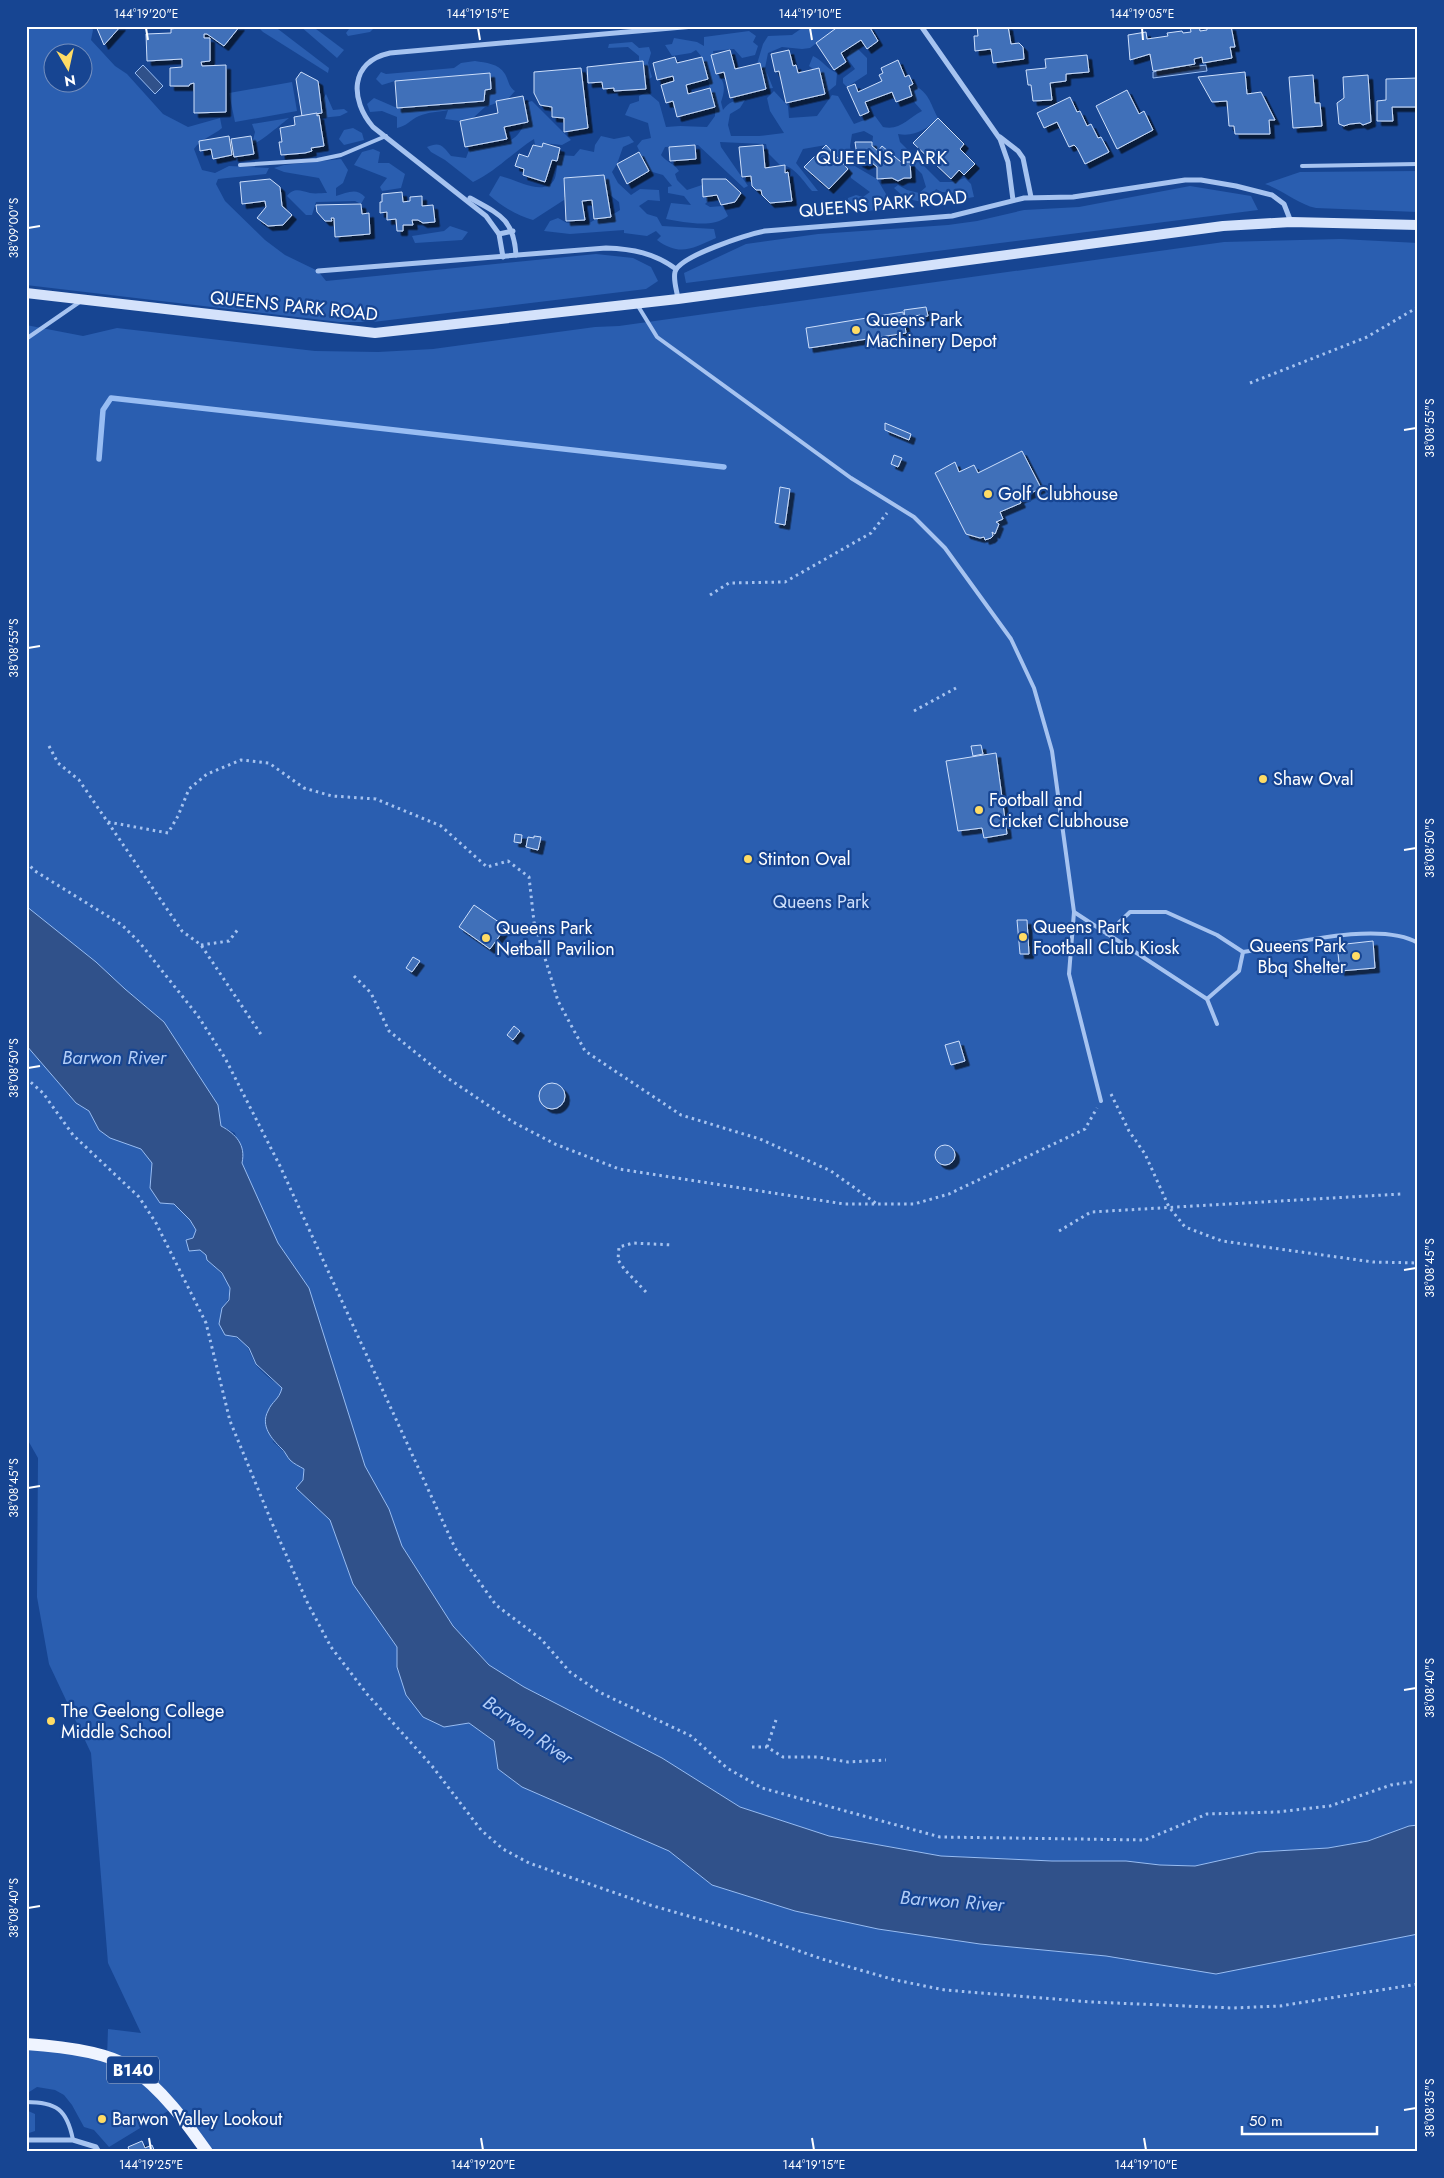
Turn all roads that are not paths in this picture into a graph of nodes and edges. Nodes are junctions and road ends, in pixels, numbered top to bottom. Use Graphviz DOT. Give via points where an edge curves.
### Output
graph roads {
  1 [pos="694,26"];
  2 [pos="921,26"];
  3 [pos="998,135"];
  4 [pos="386,136"];
  5 [pos="1418,164"];
  6 [pos="240,165"];
  7 [pos="1302,166"];
  8 [pos="454,189"];
  9 [pos="1032,197"];
  10 [pos="1013,200"];
  11 [pos="1291,222"];
  12 [pos="1418,225"];
  13 [pos="513,231"];
  14 [pos="499,234"];
  15 [pos="516,255"];
  16 [pos="503,257"];
  17 [pos="676,269"];
  18 [pos="318,271"];
  19 [pos="26,293"];
  20 [pos="678,299"];
  21 [pos="83,300"];
  22 [pos="637,304"];
  23 [pos="26,339"];
  24 [pos="1074,912"];
  25 [pos="1107,934"];
  26 [pos="1418,943"];
  27 [pos="1243,952"];
  28 [pos="1207,999"];
  29 [pos="1217,1024"];
  30 [pos="1101,1102"];
  31 [pos="26,2044"];
  32 [pos="26,2102"];
  33 [pos="26,2140"];
  34 [pos="73,2140"];
  35 [pos="99,2152"];
  36 [pos="207,2152"];
  1 -- 4 [label="street" via="378,56 360,71 357,94 364,116"];
  2 -- 3 [label="street"];
  3 -- 9 [label="street" via="1023,158"];
  3 -- 10 [label="street" via="1008,162"];
  4 -- 6 [label="lane" via="341,155 317,160"];
  4 -- 8 [label="street"];
  5 -- 7 [label="lane"];
  8 -- 13 [label="street" via="499,216"];
  8 -- 14 [label="street" via="486,216"];
  9 -- 10 [label="street, QUEENS PARK ROAD"];
  9 -- 11 [label="street, QUEENS PARK ROAD" via="1074,197 1201,180 1276,197 1285,206"];
  10 -- 17 [label="street, QUEENS PARK ROAD" via="957,215 750,234 721,244"];
  11 -- 12 [label="main road, QUEENS PARK ROAD"];
  11 -- 20 [label="main road, QUEENS PARK ROAD" via="1223,226"];
  13 -- 14 [label="street"];
  13 -- 15 [label="street"];
  14 -- 16 [label="street"];
  15 -- 16 [label="street, QUEENS PARK ROAD"];
  15 -- 17 [label="street, QUEENS PARK ROAD" via="620,248 653,255"];
  16 -- 18 [label="street, QUEENS PARK ROAD"];
  17 -- 20 [label="street"];
  19 -- 21 [label="main road, QUEENS PARK ROAD"];
  20 -- 22 [label="main road, QUEENS PARK ROAD"];
  21 -- 22 [label="main road, QUEENS PARK ROAD" via="375,333"];
  21 -- 23 [label="lane"];
  22 -- 24 [label="lane" via="657,337 844,473 914,517 944,548 1011,638 1034,688 1052,751"];
  24 -- 25 [label="lane"];
  24 -- 30 [label="lane" via="1069,974"];
  25 -- 27 [label="lane" via="1130,912 1166,912 1217,935"];
  25 -- 28 [label="lane"];
  26 -- 27 [label="lane" via="1408,937 1380,933 1350,934"];
  27 -- 28 [label="lane" via="1239,971"];
  28 -- 29 [label="lane"];
  31 -- 36 [label="main road, B140" via="96,2054 129,2066 163,2096"];
  32 -- 34 [label="lane" via="52,2104 64,2113 71,2126"];
  33 -- 34 [label="street"];
  34 -- 35 [label="street" via="96,2147"];
}
